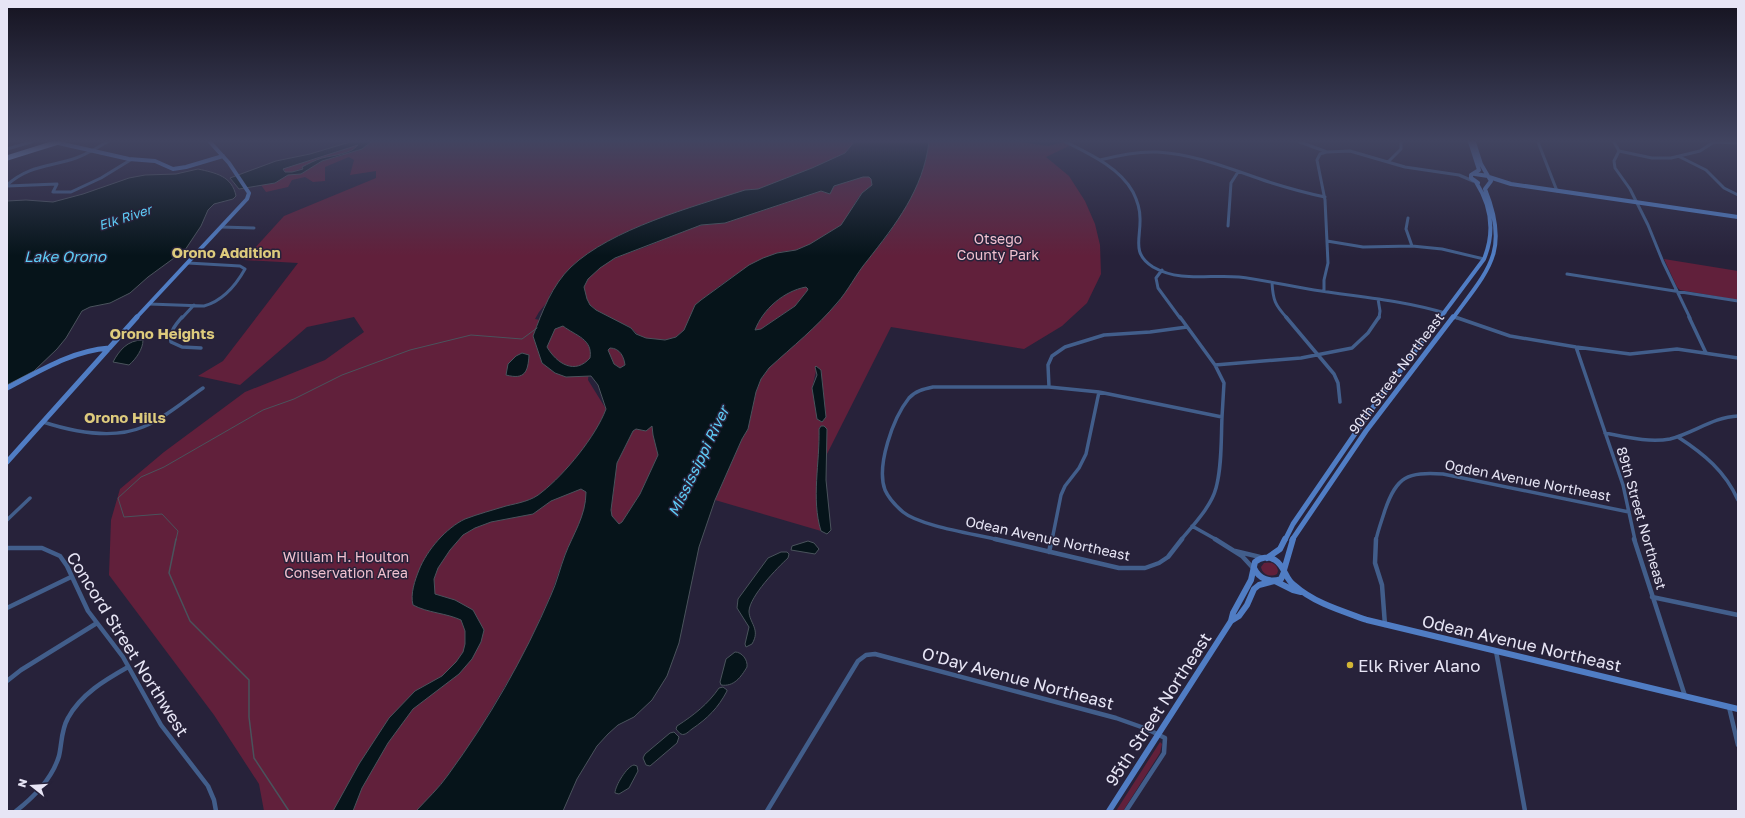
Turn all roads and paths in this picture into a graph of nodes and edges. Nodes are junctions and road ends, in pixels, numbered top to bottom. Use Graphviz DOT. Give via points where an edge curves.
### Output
graph roads {
  1 [pos="96,180"];
  2 [pos="241,180"];
  3 [pos="1122,180"];
  4 [pos="1233,180"];
  5 [pos="1262,180"];
  6 [pos="1321,180"];
  7 [pos="1469,180"];
  8 [pos="1490,180"];
  9 [pos="1498,180"];
  10 [pos="1553,180"];
  11 [pos="1623,180"];
  12 [pos="1716,180"];
  13 [pos="1474,182"];
  14 [pos="1489,184"];
  15 [pos="1511,184"];
  16 [pos="7,185"];
  17 [pos="1557,191"];
  18 [pos="1738,195"];
  19 [pos="1325,196"];
  20 [pos="1637,203"];
  21 [pos="1738,217"];
  22 [pos="1408,218"];
  23 [pos="1228,226"];
  24 [pos="221,227"];
  25 [pos="254,228"];
  26 [pos="1327,241"];
  27 [pos="1412,246"];
  28 [pos="1484,259"];
  29 [pos="188,263"];
  30 [pos="1162,270"];
  31 [pos="1567,274"];
  32 [pos="1272,283"];
  33 [pos="1677,291"];
  34 [pos="1324,292"];
  35 [pos="1378,299"];
  36 [pos="1738,301"];
  37 [pos="149,304"];
  38 [pos="194,305"];
  39 [pos="1446,313"];
  40 [pos="1453,318"];
  41 [pos="1187,328"];
  42 [pos="1576,347"];
  43 [pos="109,348"];
  44 [pos="201,348"];
  45 [pos="1706,353"];
  46 [pos="1319,356"];
  47 [pos="1738,358"];
  48 [pos="1215,365"];
  49 [pos="1048,387"];
  50 [pos="7,388"];
  51 [pos="203,388"];
  52 [pos="1099,392"];
  53 [pos="1340,402"];
  54 [pos="1738,416"];
  55 [pos="1223,417"];
  56 [pos="43,422"];
  57 [pos="1605,433"];
  58 [pos="1678,437"];
  59 [pos="7,462"];
  60 [pos="30,498"];
  61 [pos="1738,500"];
  62 [pos="1628,512"];
  63 [pos="7,520"];
  64 [pos="1192,526"];
  65 [pos="7,548"];
  66 [pos="1234,551"];
  67 [pos="1049,552"];
  68 [pos="1266,557"];
  69 [pos="1254,568"];
  70 [pos="1284,571"];
  71 [pos="71,577"];
  72 [pos="1275,581"];
  73 [pos="1304,592"];
  74 [pos="1652,597"];
  75 [pos="7,608"];
  76 [pos="1738,615"];
  77 [pos="1231,621"];
  78 [pos="97,623"];
  79 [pos="1385,625"];
  80 [pos="1496,651"];
  81 [pos="128,667"];
  82 [pos="7,681"];
  83 [pos="1685,696"];
  84 [pos="1729,707"];
  85 [pos="1738,709"];
  86 [pos="1158,734"];
  87 [pos="1738,745"];
  88 [pos="16,811"];
  89 [pos="216,811"];
  90 [pos="767,811"];
  91 [pos="1109,811"];
  92 [pos="1126,811"];
  93 [pos="1525,811"];
  1 -- 16 [label="street" via="66,193 53,192 58,184"];
  2 -- 24 [label="main road" via="249,193 247,199"];
  3 -- 30 [label="street" via="1131,190 1140,211 1137,241 1139,251 1148,262"];
  4 -- 23 [label="street"];
  5 -- 19 [label="street" via="1288,189"];
  6 -- 19 [label="street"];
  7 -- 13 [label="street"];
  8 -- 14 [label="main road, 90th Street Northeast"];
  9 -- 15 [label="main road"];
  10 -- 17 [label="street"];
  11 -- 20 [label="street"];
  12 -- 18 [label="street" via="1724,188"];
  13 -- 14 [label="main road"];
  13 -- 28 [label="main road, 90th Street Northeast" via="1487,204 1492,223 1490,244"];
  14 -- 15 [label="main road"];
  14 -- 40 [label="main road, 90th Street Northeast" via="1485,189 1491,201 1497,226 1495,250 1483,275"];
  15 -- 17 [label="main road"];
  17 -- 20 [label="main road"];
  19 -- 26 [label="street"];
  20 -- 21 [label="main road"];
  20 -- 33 [label="street"];
  22 -- 27 [label="street" via="1406,232"];
  24 -- 25 [label="street"];
  24 -- 29 [label="main road"];
  26 -- 27 [label="street" via="1363,246"];
  26 -- 34 [label="street" via="1328,267"];
  27 -- 28 [label="street" via="1451,251"];
  28 -- 39 [label="main road, 90th Street Northeast"];
  29 -- 37 [label="main road"];
  29 -- 38 [label="street" via="245,269 214,303 208,306"];
  30 -- 32 [label="street" via="1176,276 1192,278 1233,277"];
  30 -- 41 [label="street, Odean Avenue Northeast" via="1156,275 1156,284"];
  31 -- 33 [label="street"];
  32 -- 34 [label="street"];
  32 -- 46 [label="street" via="1274,303"];
  33 -- 36 [label="street"];
  33 -- 45 [label="street"];
  34 -- 35 [label="street"];
  35 -- 39 [label="street" via="1419,305"];
  35 -- 46 [label="street" via="1379,318 1358,345"];
  37 -- 38 [label="street"];
  37 -- 43 [label="main road"];
  38 -- 44 [label="street" via="173,330 170,340 178,346"];
  39 -- 40 [label="main road"];
  39 -- 68 [label="main road, 90th Street Northeast" via="1374,406 1293,524 1280,549"];
  40 -- 42 [label="street" via="1510,336"];
  40 -- 70 [label="main road, 90th Street Northeast" via="1368,428 1294,536"];
  41 -- 48 [label="street, Odean Avenue Northeast"];
  41 -- 49 [label="street" via="1094,337 1065,347 1052,356 1048,365"];
  42 -- 45 [label="street" via="1629,354 1674,349"];
  42 -- 57 [label="street, 89th Street Northeast"];
  43 -- 50 [label="main road" via="81,352"];
  43 -- 56 [label="main road"];
  45 -- 47 [label="street"];
  46 -- 48 [label="street"];
  46 -- 53 [label="street" via="1336,379"];
  48 -- 55 [label="street, Odean Avenue Northeast" via="1224,381"];
  49 -- 52 [label="street"];
  49 -- 67 [label="street, Odean Avenue Northeast" via="922,389 906,403 886,442 883,472 885,490 889,498 904,513 919,521"];
  51 -- 56 [label="street" via="161,418 131,431 80,432"];
  52 -- 55 [label="street"];
  52 -- 67 [label="street" via="1086,454 1061,495"];
  54 -- 58 [label="street" via="1719,419"];
  55 -- 64 [label="street, Odean Avenue Northeast" via="1219,480 1210,502"];
  56 -- 59 [label="main road"];
  57 -- 58 [label="street" via="1642,440"];
  57 -- 62 [label="street, 89th Street Northeast" via="1623,485"];
  58 -- 61 [label="street" via="1719,467"];
  60 -- 63 [label="street"];
  62 -- 74 [label="street, 89th Street Northeast"];
  62 -- 79 [label="street, Ogden Avenue Northeast" via="1443,474 1423,473 1408,477 1392,491 1376,538 1374,556 1382,585"];
  64 -- 66 [label="street"];
  64 -- 67 [label="street, Odean Avenue Northeast" via="1168,557 1145,568 1119,568"];
  65 -- 71 [label="street, Concord Street Northwest" via="42,548 51,551 60,556"];
  66 -- 68 [label="street"];
  66 -- 69 [label="street"];
  68 -- 69 [label="main road" via="1258,559"];
  68 -- 70 [label="main road" via="1278,562"];
  69 -- 72 [label="main road" via="1263,578"];
  69 -- 77 [label="main road" via="1251,580"];
  70 -- 72 [label="main road" via="1281,579"];
  70 -- 73 [label="main road, Odean Avenue Northeast" via="1290,582"];
  71 -- 75 [label="street"];
  71 -- 78 [label="street, Concord Street Northwest"];
  72 -- 73 [label="main road, Odean Avenue Northeast" via="1292,590"];
  72 -- 77 [label="main road" via="1254,589 1248,605 1240,616"];
  73 -- 79 [label="main road, Odean Avenue Northeast" via="1345,613"];
  74 -- 76 [label="street"];
  74 -- 83 [label="street, 89th Street Northeast"];
  77 -- 86 [label="main road, 95th Street Northeast"];
  78 -- 81 [label="street, Concord Street Northwest"];
  78 -- 82 [label="street"];
  79 -- 80 [label="main road, Odean Avenue Northeast"];
  80 -- 83 [label="main road, Odean Avenue Northeast"];
  80 -- 93 [label="street"];
  81 -- 88 [label="street" via="95,687 76,705 65,724 52,772 40,788"];
  81 -- 89 [label="street, Concord Street Northwest" via="161,725 208,786"];
  83 -- 84 [label="main road, Odean Avenue Northeast"];
  84 -- 85 [label="main road, Odean Avenue Northeast"];
  84 -- 87 [label="street"];
  86 -- 90 [label="street, O'Day Avenue Northeast" via="1090,711 869,654 858,661"];
  86 -- 91 [label="main road, 95th Street Northeast"];
  86 -- 92 [label="street" via="1165,738 1164,753"];
}
